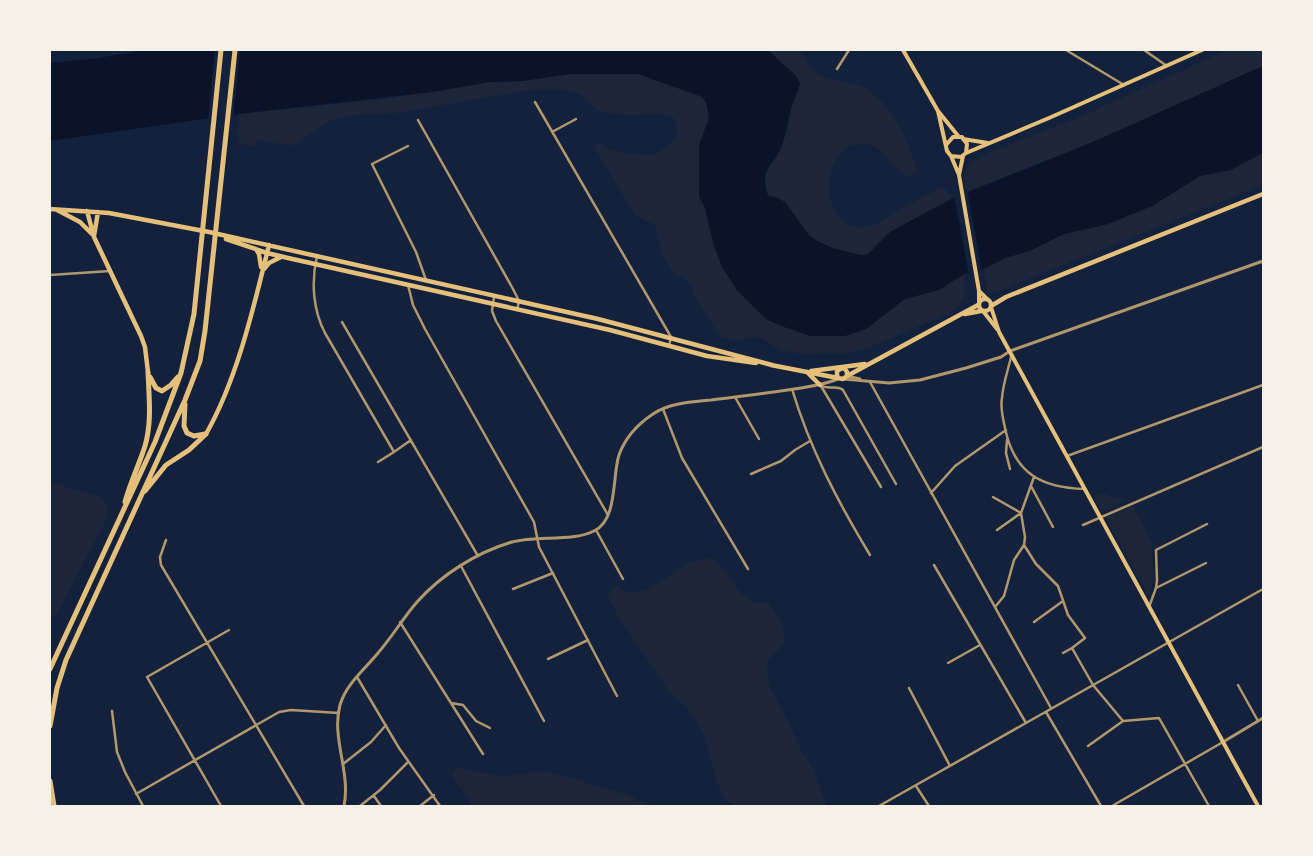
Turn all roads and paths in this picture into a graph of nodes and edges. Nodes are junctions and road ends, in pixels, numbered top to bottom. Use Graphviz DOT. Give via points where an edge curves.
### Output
graph roads {
  1 [pos="221,50"];
  2 [pos="234,50"];
  3 [pos="849,50"];
  4 [pos="903,50"];
  5 [pos="1066,50"];
  6 [pos="1144,50"];
  7 [pos="1202,50"];
  8 [pos="1168,66"];
  9 [pos="837,69"];
  10 [pos="1124,85"];
  11 [pos="535,102"];
  12 [pos="938,111"];
  13 [pos="576,119"];
  14 [pos="418,120"];
  15 [pos="552,132"];
  16 [pos="961,138"];
  17 [pos="990,143"];
  18 [pos="946,145"];
  19 [pos="408,146"];
  20 [pos="964,154"];
  21 [pos="951,156"];
  22 [pos="959,175"];
  23 [pos="1263,194"];
  24 [pos="53,209"];
  25 [pos="87,211"];
  26 [pos="98,212"];
  27 [pos="209,232"];
  28 [pos="94,237"];
  29 [pos="269,245"];
  30 [pos="256,249"];
  31 [pos="267,253"];
  32 [pos="317,256"];
  33 [pos="281,257"];
  34 [pos="1263,261"];
  35 [pos="315,264"];
  36 [pos="110,271"];
  37 [pos="262,271"];
  38 [pos="50,275"];
  39 [pos="426,280"];
  40 [pos="408,285"];
  41 [pos="978,289"];
  42 [pos="494,295"];
  43 [pos="518,301"];
  44 [pos="990,303"];
  45 [pos="492,304"];
  46 [pos="978,304"];
  47 [pos="518,310"];
  48 [pos="982,311"];
  49 [pos="961,315"];
  50 [pos="598,319"];
  51 [pos="342,322"];
  52 [pos="596,327"];
  53 [pos="999,332"];
  54 [pos="671,337"];
  55 [pos="669,346"];
  56 [pos="1011,353"];
  57 [pos="874,362"];
  58 [pos="772,365"];
  59 [pos="842,368"];
  60 [pos="806,371"];
  61 [pos="148,372"];
  62 [pos="181,372"];
  63 [pos="843,378"];
  64 [pos="870,382"];
  65 [pos="820,384"];
  66 [pos="1263,385"];
  67 [pos="792,390"];
  68 [pos="735,397"];
  69 [pos="185,400"];
  70 [pos="663,409"];
  71 [pos="1006,430"];
  72 [pos="206,434"];
  73 [pos="759,438"];
  74 [pos="1008,439"];
  75 [pos="411,440"];
  76 [pos="810,441"];
  77 [pos="1263,447"];
  78 [pos="394,452"];
  79 [pos="1067,456"];
  80 [pos="378,462"];
  81 [pos="1010,469"];
  82 [pos="751,474"];
  83 [pos="1034,477"];
  84 [pos="896,484"];
  85 [pos="1031,486"];
  86 [pos="881,487"];
  87 [pos="1085,489"];
  88 [pos="931,493"];
  89 [pos="993,497"];
  90 [pos="137,503"];
  91 [pos="1021,513"];
  92 [pos="121,516"];
  93 [pos="608,516"];
  94 [pos="1100,516"];
  95 [pos="1207,524"];
  96 [pos="1083,525"];
  97 [pos="1053,527"];
  98 [pos="596,530"];
  99 [pos="997,530"];
  100 [pos="537,538"];
  101 [pos="166,540"];
  102 [pos="1024,545"];
  103 [pos="870,555"];
  104 [pos="478,556"];
  105 [pos="1206,563"];
  106 [pos="934,565"];
  107 [pos="461,566"];
  108 [pos="748,569"];
  109 [pos="553,573"];
  110 [pos="623,579"];
  111 [pos="1156,588"];
  112 [pos="513,589"];
  113 [pos="1263,589"];
  114 [pos="1062,601"];
  115 [pos="994,607"];
  116 [pos="1149,607"];
  117 [pos="400,622"];
  118 [pos="1034,622"];
  119 [pos="229,630"];
  120 [pos="588,640"];
  121 [pos="207,642"];
  122 [pos="1169,643"];
  123 [pos="980,645"];
  124 [pos="1072,648"];
  125 [pos="1064,653"];
  126 [pos="548,659"];
  127 [pos="948,663"];
  128 [pos="50,669"];
  129 [pos="357,677"];
  130 [pos="1093,685"];
  131 [pos="1238,685"];
  132 [pos="908,688"];
  133 [pos="617,696"];
  134 [pos="450,703"];
  135 [pos="1051,709"];
  136 [pos="112,711"];
  137 [pos="1046,712"];
  138 [pos="339,713"];
  139 [pos="1263,718"];
  140 [pos="544,721"];
  141 [pos="1123,722"];
  142 [pos="1258,722"];
  143 [pos="1026,723"];
  144 [pos="256,725"];
  145 [pos="386,725"];
  146 [pos="50,726"];
  147 [pos="490,728"];
  148 [pos="1223,742"];
  149 [pos="1088,746"];
  150 [pos="483,754"];
  151 [pos="195,760"];
  152 [pos="408,762"];
  153 [pos="1186,763"];
  154 [pos="343,764"];
  155 [pos="950,766"];
  156 [pos="50,781"];
  157 [pos="916,786"];
  158 [pos="136,794"];
  159 [pos="434,795"];
  160 [pos="374,796"];
  161 [pos="54,806"];
  162 [pos="143,806"];
  163 [pos="222,806"];
  164 [pos="304,806"];
  165 [pos="344,806"];
  166 [pos="360,806"];
  167 [pos="381,806"];
  168 [pos="420,806"];
  169 [pos="440,806"];
  170 [pos="880,806"];
  171 [pos="929,806"];
  172 [pos="1101,806"];
  173 [pos="1112,806"];
  174 [pos="1209,806"];
  175 [pos="1258,806"];
  1 -- 62 [label="highway" via="196,297"];
  2 -- 69 [label="highway" via="209,298 200,361"];
  3 -- 9 [label="street"];
  4 -- 12 [label="main road"];
  5 -- 10 [label="street"];
  6 -- 8 [label="street"];
  7 -- 8 [label="main road"];
  8 -- 10 [label="main road"];
  10 -- 17 [label="main road"];
  11 -- 15 [label="street"];
  12 -- 16 [label="main road"];
  12 -- 18 [label="main road"];
  13 -- 15 [label="street"];
  14 -- 43 [label="street"];
  15 -- 54 [label="street"];
  16 -- 17 [label="main road"];
  16 -- 18 [label="main road" via="952,137"];
  16 -- 20 [label="main road" via="968,147"];
  17 -- 20 [label="main road"];
  18 -- 21 [label="main road"];
  19 -- 39 [label="street" via="372,164 416,252"];
  20 -- 21 [label="main road" via="957,158"];
  20 -- 22 [label="main road"];
  21 -- 22 [label="main road"];
  22 -- 41 [label="main road"];
  23 -- 44 [label="main road"];
  24 -- 25 [label="main road"];
  24 -- 28 [label="main road" via="80,222"];
  25 -- 26 [label="main road"];
  25 -- 28 [label="main road"];
  26 -- 27 [label="main road"];
  26 -- 28 [label="main road"];
  27 -- 29 [label="main road"];
  27 -- 30 [label="main road"];
  28 -- 36 [label="main road"];
  29 -- 31 [label="main road"];
  29 -- 32 [label="main road"];
  30 -- 31 [label="main road"];
  30 -- 37 [label="main road"];
  31 -- 33 [label="main road"];
  31 -- 37 [label="main road"];
  32 -- 35 [label="street"];
  32 -- 39 [label="main road"];
  33 -- 35 [label="main road"];
  33 -- 37 [label="main road"];
  34 -- 56 [label="street"];
  35 -- 40 [label="main road"];
  35 -- 78 [label="street" via="314,290 321,324"];
  36 -- 38 [label="street"];
  36 -- 61 [label="main road" via="141,336"];
  37 -- 72 [label="main road" via="231,378"];
  39 -- 40 [label="main road"];
  39 -- 42 [label="main road"];
  40 -- 45 [label="main road"];
  40 -- 100 [label="street" via="413,305 425,329 534,522"];
  41 -- 44 [label="main road"];
  41 -- 46 [label="main road"];
  42 -- 43 [label="main road"];
  42 -- 45 [label="street"];
  43 -- 47 [label="street"];
  43 -- 50 [label="main road"];
  44 -- 46 [label="main road" via="981,300"];
  44 -- 48 [label="main road" via="987,311"];
  44 -- 53 [label="main road"];
  45 -- 47 [label="main road"];
  45 -- 93 [label="street" via="496,321"];
  46 -- 48 [label="main road"];
  46 -- 49 [label="main road"];
  47 -- 52 [label="main road"];
  48 -- 49 [label="main road"];
  48 -- 53 [label="main road"];
  49 -- 57 [label="main road"];
  50 -- 52 [label="main road"];
  50 -- 54 [label="main road"];
  51 -- 75 [label="street"];
  52 -- 55 [label="main road"];
  53 -- 56 [label="main road"];
  54 -- 55 [label="street"];
  54 -- 58 [label="main road"];
  55 -- 58 [label="main road" via="714,357"];
  56 -- 64 [label="street" via="937,376 903,382"];
  56 -- 71 [label="street" via="1002,398"];
  56 -- 79 [label="main road"];
  57 -- 59 [label="main road"];
  57 -- 63 [label="main road"];
  58 -- 60 [label="main road"];
  59 -- 60 [label="main road"];
  59 -- 63 [label="main road" via="847,370"];
  59 -- 63 [label="main road" via="837,372"];
  60 -- 63 [label="main road"];
  60 -- 65 [label="main road"];
  61 -- 62 [label="highway" via="156,388 162,391 172,385"];
  61 -- 92 [label="highway" via="149,429"];
  62 -- 92 [label="highway" via="158,434"];
  63 -- 64 [label="street"];
  63 -- 65 [label="street"];
  64 -- 88 [label="street"];
  65 -- 67 [label="street"];
  65 -- 84 [label="street" via="843,390"];
  65 -- 86 [label="street"];
  66 -- 79 [label="street"];
  67 -- 68 [label="street"];
  67 -- 76 [label="street"];
  68 -- 70 [label="street"];
  68 -- 73 [label="street"];
  69 -- 72 [label="highway" via="185,430 194,436"];
  69 -- 90 [label="highway"];
  70 -- 93 [label="street" via="644,421 624,444"];
  70 -- 108 [label="street" via="682,458"];
  71 -- 74 [label="street"];
  71 -- 88 [label="street" via="954,466"];
  72 -- 90 [label="highway" via="160,471"];
  74 -- 81 [label="street" via="1006,453"];
  74 -- 83 [label="street" via="1014,456"];
  75 -- 78 [label="street"];
  75 -- 104 [label="street"];
  76 -- 82 [label="street" via="781,462"];
  76 -- 103 [label="street" via="837,498"];
  77 -- 94 [label="street"];
  78 -- 80 [label="street"];
  79 -- 87 [label="main road"];
  83 -- 85 [label="street"];
  83 -- 87 [label="street" via="1063,487"];
  85 -- 91 [label="street"];
  85 -- 97 [label="street"];
  87 -- 94 [label="main road"];
  88 -- 115 [label="street"];
  89 -- 91 [label="street"];
  90 -- 146 [label="highway" via="66,660"];
  91 -- 99 [label="street"];
  91 -- 102 [label="street"];
  92 -- 128 [label="highway"];
  93 -- 98 [label="street"];
  94 -- 96 [label="street"];
  94 -- 116 [label="main road"];
  95 -- 111 [label="street" via="1156,550"];
  98 -- 100 [label="street" via="579,535"];
  98 -- 110 [label="street"];
  100 -- 104 [label="street" via="510,542"];
  100 -- 109 [label="street"];
  101 -- 121 [label="street" via="160,561"];
  102 -- 114 [label="street" via="1036,564 1054,580"];
  102 -- 115 [label="street" via="1014,560 1004,596"];
  104 -- 107 [label="street"];
  105 -- 111 [label="street"];
  106 -- 123 [label="street"];
  107 -- 117 [label="street" via="426,592"];
  107 -- 140 [label="street"];
  109 -- 112 [label="street"];
  109 -- 120 [label="street"];
  111 -- 116 [label="street"];
  113 -- 122 [label="street"];
  114 -- 118 [label="street"];
  114 -- 124 [label="street" via="1071,621 1085,638"];
  115 -- 135 [label="street"];
  116 -- 122 [label="main road"];
  117 -- 129 [label="street"];
  117 -- 134 [label="street"];
  119 -- 121 [label="street"];
  120 -- 126 [label="street"];
  120 -- 133 [label="street"];
  121 -- 144 [label="street"];
  121 -- 151 [label="street" via="147,677"];
  122 -- 130 [label="street"];
  122 -- 148 [label="main road"];
  123 -- 127 [label="street"];
  123 -- 143 [label="street"];
  124 -- 125 [label="street"];
  124 -- 130 [label="street"];
  129 -- 138 [label="street" via="343,698"];
  129 -- 145 [label="street"];
  130 -- 135 [label="street"];
  130 -- 141 [label="street"];
  131 -- 142 [label="street"];
  132 -- 155 [label="street"];
  134 -- 147 [label="street" via="463,705 476,721"];
  134 -- 150 [label="street"];
  135 -- 137 [label="street"];
  136 -- 158 [label="street" via="117,752"];
  137 -- 143 [label="street"];
  137 -- 172 [label="street"];
  138 -- 144 [label="street" via="284,710"];
  138 -- 154 [label="street" via="338,736"];
  139 -- 142 [label="street"];
  141 -- 149 [label="street"];
  141 -- 153 [label="street" via="1159,718"];
  142 -- 148 [label="street"];
  143 -- 155 [label="street"];
  144 -- 151 [label="street"];
  144 -- 164 [label="street"];
  145 -- 152 [label="street"];
  145 -- 154 [label="street" via="371,742"];
  148 -- 153 [label="street"];
  148 -- 175 [label="main road"];
  151 -- 158 [label="street"];
  151 -- 163 [label="street"];
  152 -- 159 [label="street"];
  152 -- 160 [label="street"];
  153 -- 173 [label="street"];
  153 -- 174 [label="street"];
  154 -- 165 [label="street"];
  155 -- 157 [label="street"];
  156 -- 161 [label="highway"];
  157 -- 170 [label="street"];
  157 -- 171 [label="street"];
  158 -- 162 [label="street"];
  159 -- 168 [label="street"];
  159 -- 169 [label="street"];
  160 -- 166 [label="street"];
  160 -- 167 [label="street"];
}
